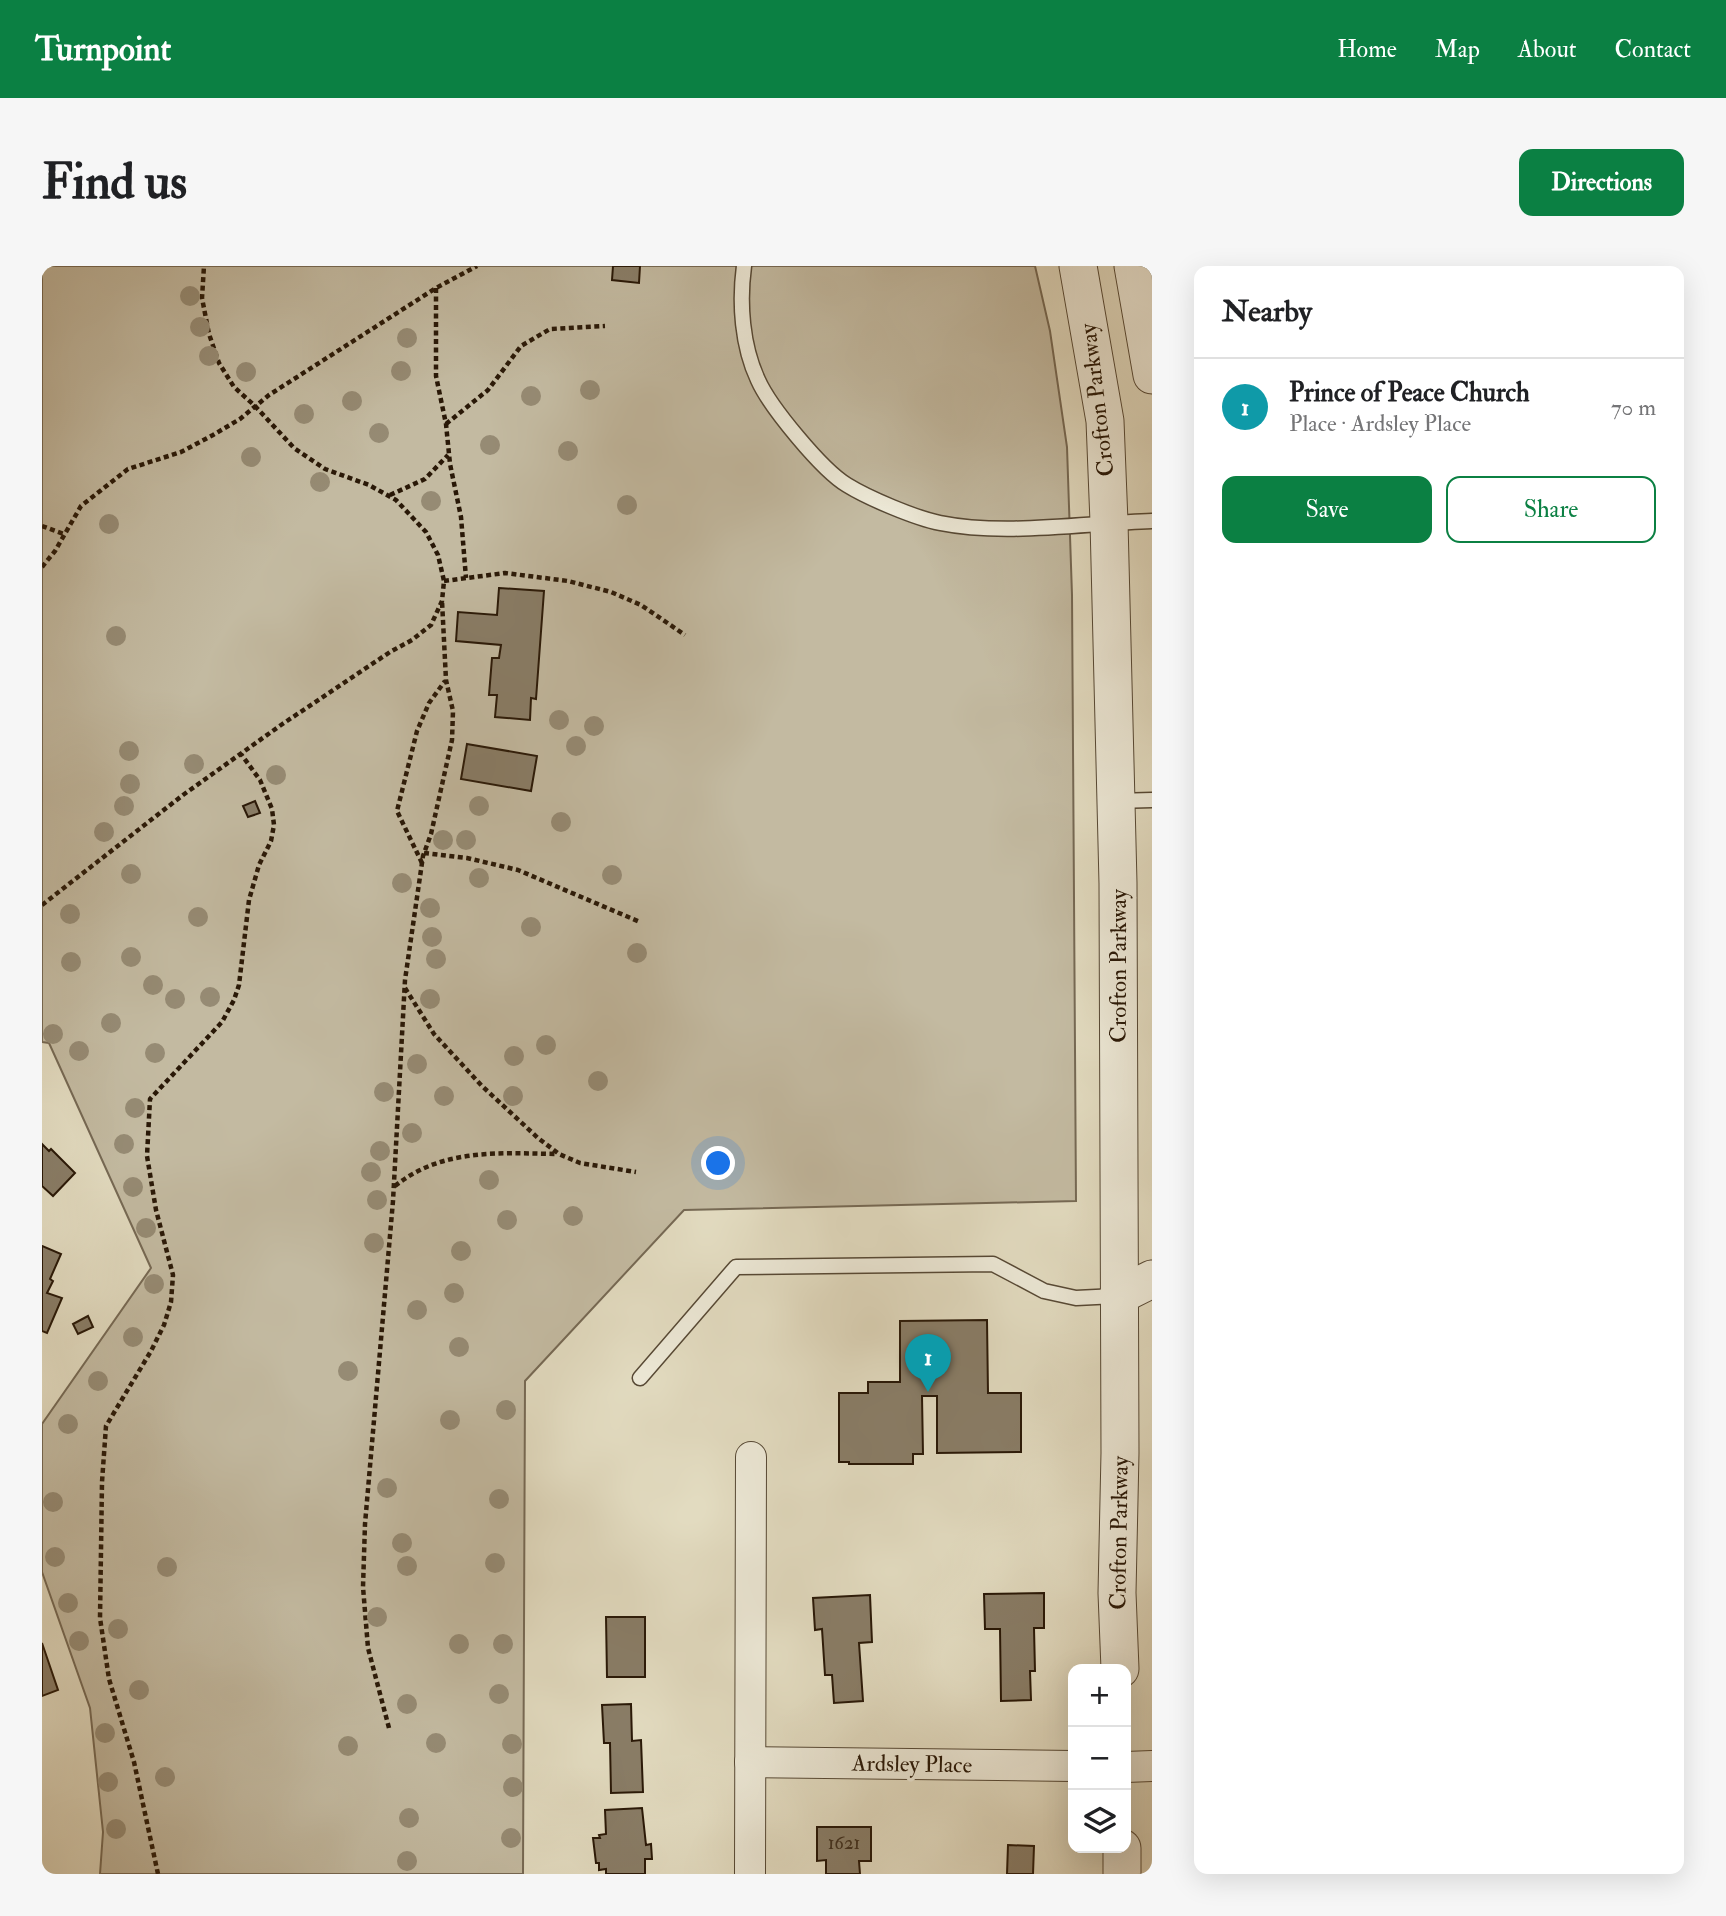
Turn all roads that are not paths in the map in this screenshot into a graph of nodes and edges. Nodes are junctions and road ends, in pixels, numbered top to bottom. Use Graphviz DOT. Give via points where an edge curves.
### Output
graph roads {
  1 [pos="744,266"];
  2 [pos="1077,266"];
  3 [pos="1133,266"];
  4 [pos="1152,375"];
  5 [pos="1152,521"];
  6 [pos="1109,522"];
  7 [pos="1152,800"];
  8 [pos="1115,801"];
  9 [pos="1152,1279"];
  10 [pos="1135,1299"];
  11 [pos="640,1378"];
  12 [pos="751,1457"];
  13 [pos="1120,1664"];
  14 [pos="750,1762"];
  15 [pos="1068,1766"];
  16 [pos="1152,1766"];
  17 [pos="1131,1767"];
  18 [pos="1122,1853"];
  19 [pos="750,1874"];
  20 [pos="1122,1874"];
  1 -- 6 [label="lane" via="740,292 747,347 758,382 785,423 845,484 939,523 996,529"];
  2 -- 6 [label="street, Crofton Parkway" via="1105,421"];
  3 -- 4 [label="street"];
  5 -- 6 [label="lane"];
  6 -- 8 [label="street, Crofton Parkway"];
  7 -- 8 [label="lane"];
  8 -- 10 [label="street, Crofton Parkway"];
  9 -- 10 [label="street"];
  10 -- 11 [label="lane" via="1076,1298 1044,1291 993,1264 736,1267"];
  10 -- 13 [label="street, Crofton Parkway" via="1120,1453"];
  12 -- 14 [label="street"];
  14 -- 15 [label="street, Ardsley Place"];
  14 -- 19 [label="street"];
  16 -- 17 [label="street"];
  18 -- 20 [label="street"];
}
